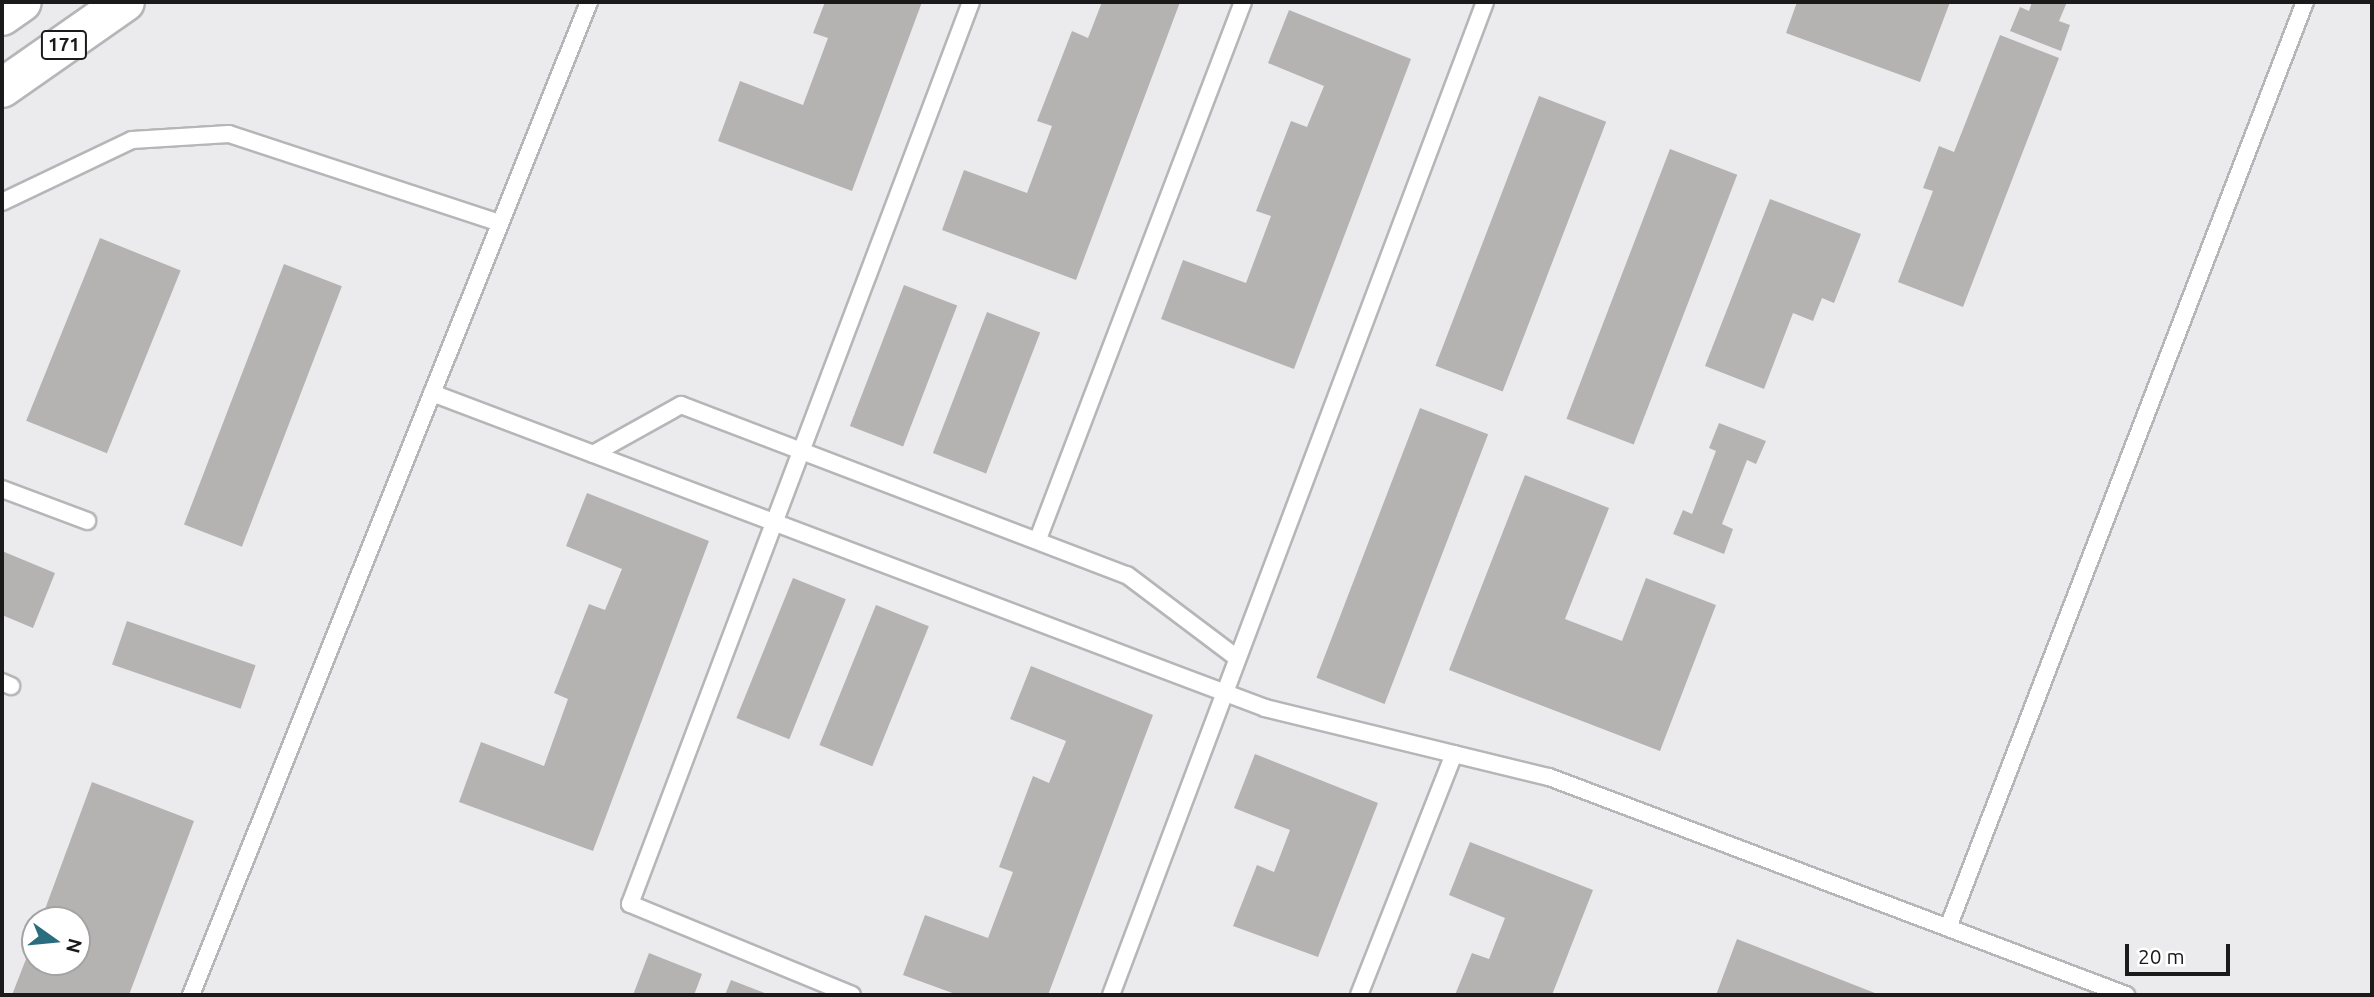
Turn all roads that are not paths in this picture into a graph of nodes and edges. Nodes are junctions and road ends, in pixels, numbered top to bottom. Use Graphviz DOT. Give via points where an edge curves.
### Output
graph roads {
  1 [pos="22,2"];
  2 [pos="125,2"];
  3 [pos="589,2"];
  4 [pos="971,2"];
  5 [pos="1243,2"];
  6 [pos="1485,2"];
  7 [pos="2305,2"];
  8 [pos="2,16"];
  9 [pos="2,88"];
  10 [pos="2,202"];
  11 [pos="500,223"];
  12 [pos="432,393"];
  13 [pos="800,450"];
  14 [pos="593,454"];
  15 [pos="2,489"];
  16 [pos="87,521"];
  17 [pos="772,521"];
  18 [pos="1038,539"];
  19 [pos="1237,658"];
  20 [pos="1224,692"];
  21 [pos="1454,754"];
  22 [pos="1949,925"];
  23 [pos="191,995"];
  24 [pos="852,995"];
  25 [pos="1111,995"];
  26 [pos="1359,995"];
  27 [pos="2126,995"];
  1 -- 8 [label="main road"];
  2 -- 9 [label="main road, 171"];
  3 -- 11 [label="lane"];
  4 -- 13 [label="lane"];
  5 -- 18 [label="lane"];
  6 -- 19 [label="lane"];
  7 -- 22 [label="lane"];
  10 -- 11 [label="lane" via="132,140 229,134"];
  11 -- 12 [label="lane"];
  12 -- 14 [label="lane"];
  12 -- 23 [label="lane"];
  13 -- 14 [label="lane" via="681,405"];
  13 -- 17 [label="lane"];
  13 -- 18 [label="lane"];
  14 -- 17 [label="lane"];
  15 -- 16 [label="lane"];
  17 -- 20 [label="lane"];
  17 -- 24 [label="lane" via="630,904"];
  18 -- 19 [label="lane" via="1127,575"];
  19 -- 20 [label="lane"];
  20 -- 21 [label="lane" via="1265,708"];
  20 -- 25 [label="lane"];
  21 -- 22 [label="lane" via="1549,777"];
  21 -- 26 [label="lane"];
  22 -- 27 [label="lane"];
}
